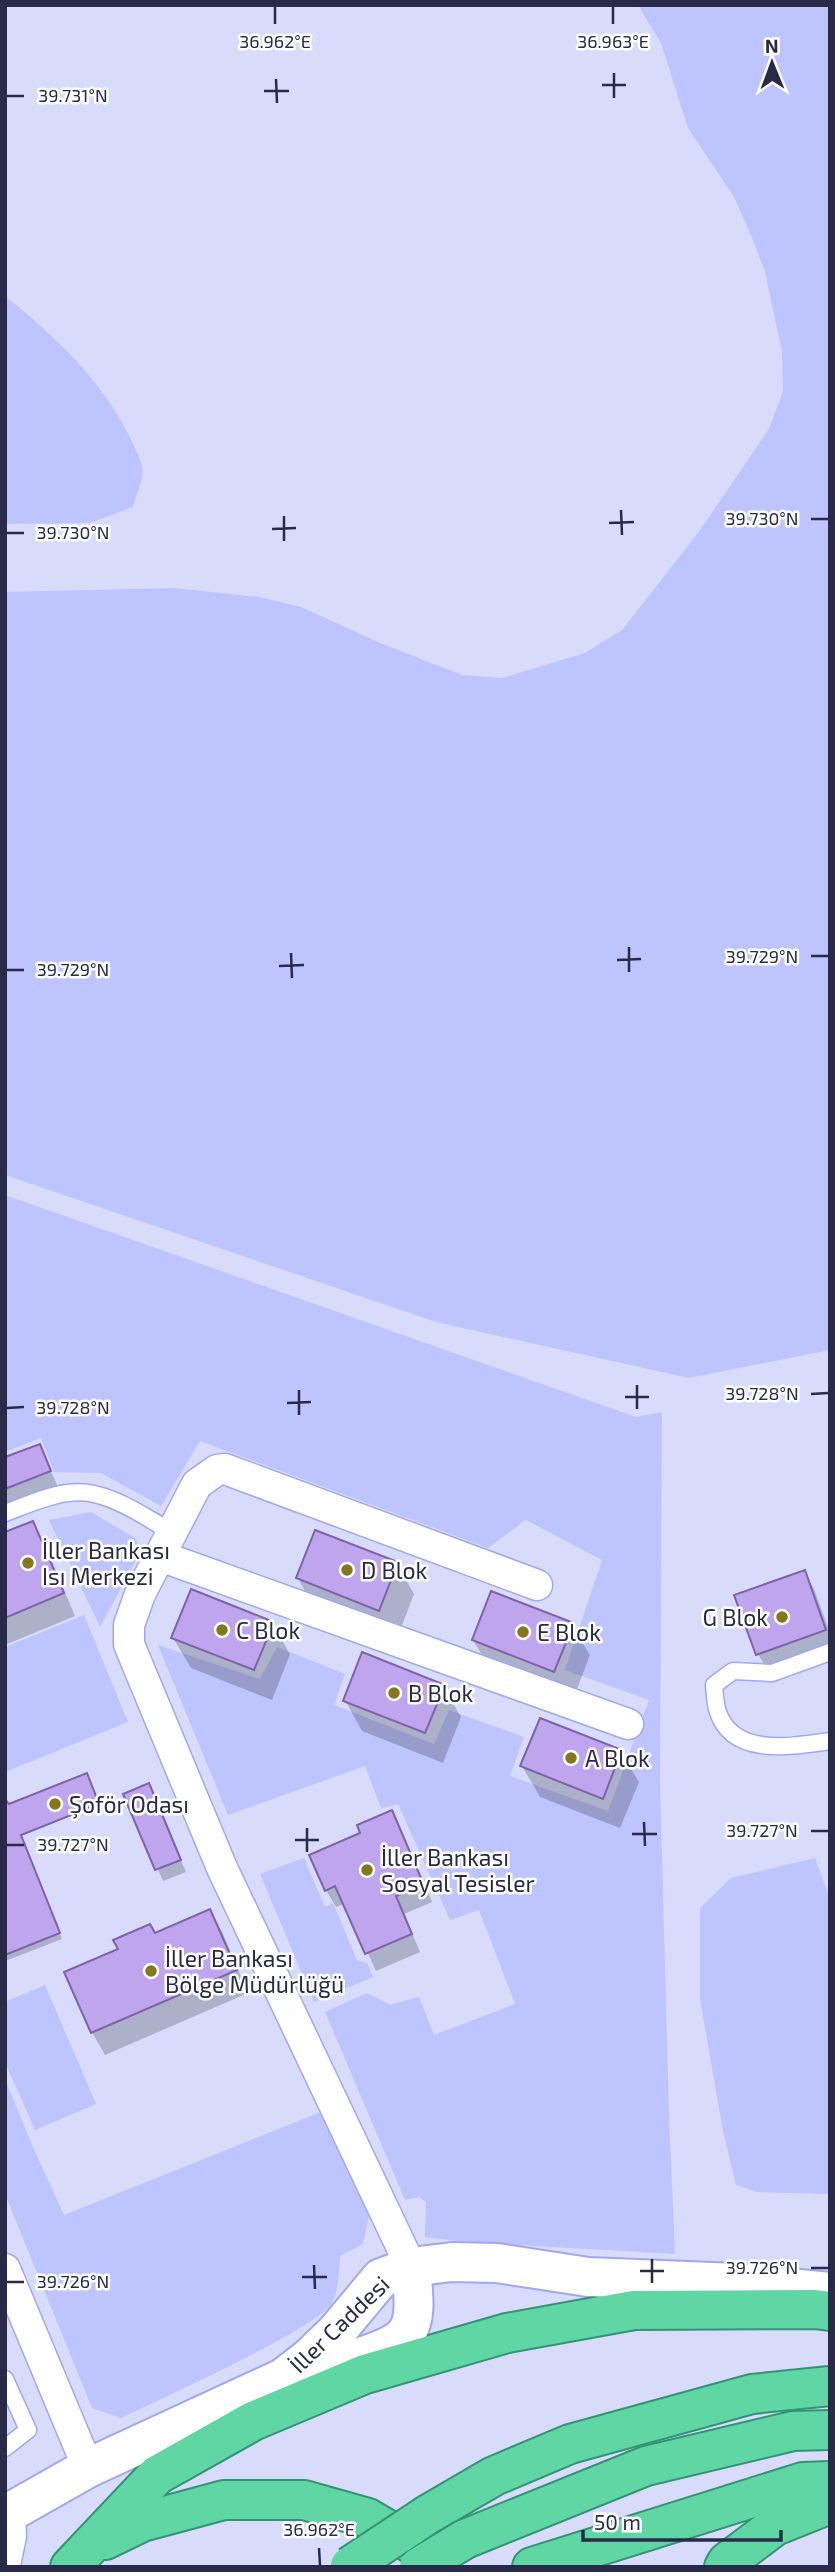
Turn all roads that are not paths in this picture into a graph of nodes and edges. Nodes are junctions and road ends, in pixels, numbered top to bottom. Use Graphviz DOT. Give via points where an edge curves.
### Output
graph roads {
  1 [pos="5,1513"];
  2 [pos="167,1544"];
  3 [pos="537,1585"];
  4 [pos="830,1652"];
  5 [pos="628,1724"];
  6 [pos="830,1741"];
  7 [pos="411,2267"];
  8 [pos="5,2269"];
  9 [pos="830,2292"];
  10 [pos="830,2311"];
  11 [pos="283,2378"];
  12 [pos="5,2379"];
  13 [pos="830,2386"];
  14 [pos="830,2430"];
  15 [pos="5,2448"];
  16 [pos="88,2468"];
  17 [pos="830,2481"];
  18 [pos="830,2504"];
  19 [pos="8,2513"];
  20 [pos="458,2553"];
  21 [pos="81,2556"];
  22 [pos="5,2565"];
  23 [pos="349,2566"];
  24 [pos="419,2567"];
  25 [pos="533,2567"];
  26 [pos="724,2567"];
  1 -- 2 [label="lane" via="46,1498 93,1493 115,1502"];
  2 -- 3 [label="street" via="197,1485 225,1469"];
  2 -- 5 [label="street"];
  2 -- 7 [label="street" via="132,1613 129,1644 222,1868"];
  4 -- 6 [label="lane" via="772,1673 733,1671 714,1685 718,1714 731,1732 747,1743 781,1747"];
  7 -- 9 [label="street, İller Caddesi" via="497,2263 588,2277"];
  7 -- 11 [label="street, İller Caddesi" via="381,2278 336,2332"];
  7 -- 11 [label="street" via="413,2314 407,2333 368,2354"];
  8 -- 16 [label="street"];
  10 -- 21 [label="highway" via="634,2310 507,2333 365,2374 253,2421 157,2475"];
  11 -- 16 [label="street, İller Caddesi"];
  12 -- 15 [label="lane" via="29,2430"];
  13 -- 23 [label="highway, bridge" via="752,2394 570,2444 494,2476"];
  14 -- 20 [label="highway" via="793,2431 646,2466"];
  16 -- 19 [label="street, İller Caddesi"];
  17 -- 25 [label="highway" via="803,2482"];
  18 -- 26 [label="highway" via="775,2526"];
  19 -- 22 [label="street" via="11,2536"];
  20 -- 21 [label="highway" via="368,2518 304,2500 224,2500 142,2522"];
  20 -- 24 [label="highway, bridge"];
}
